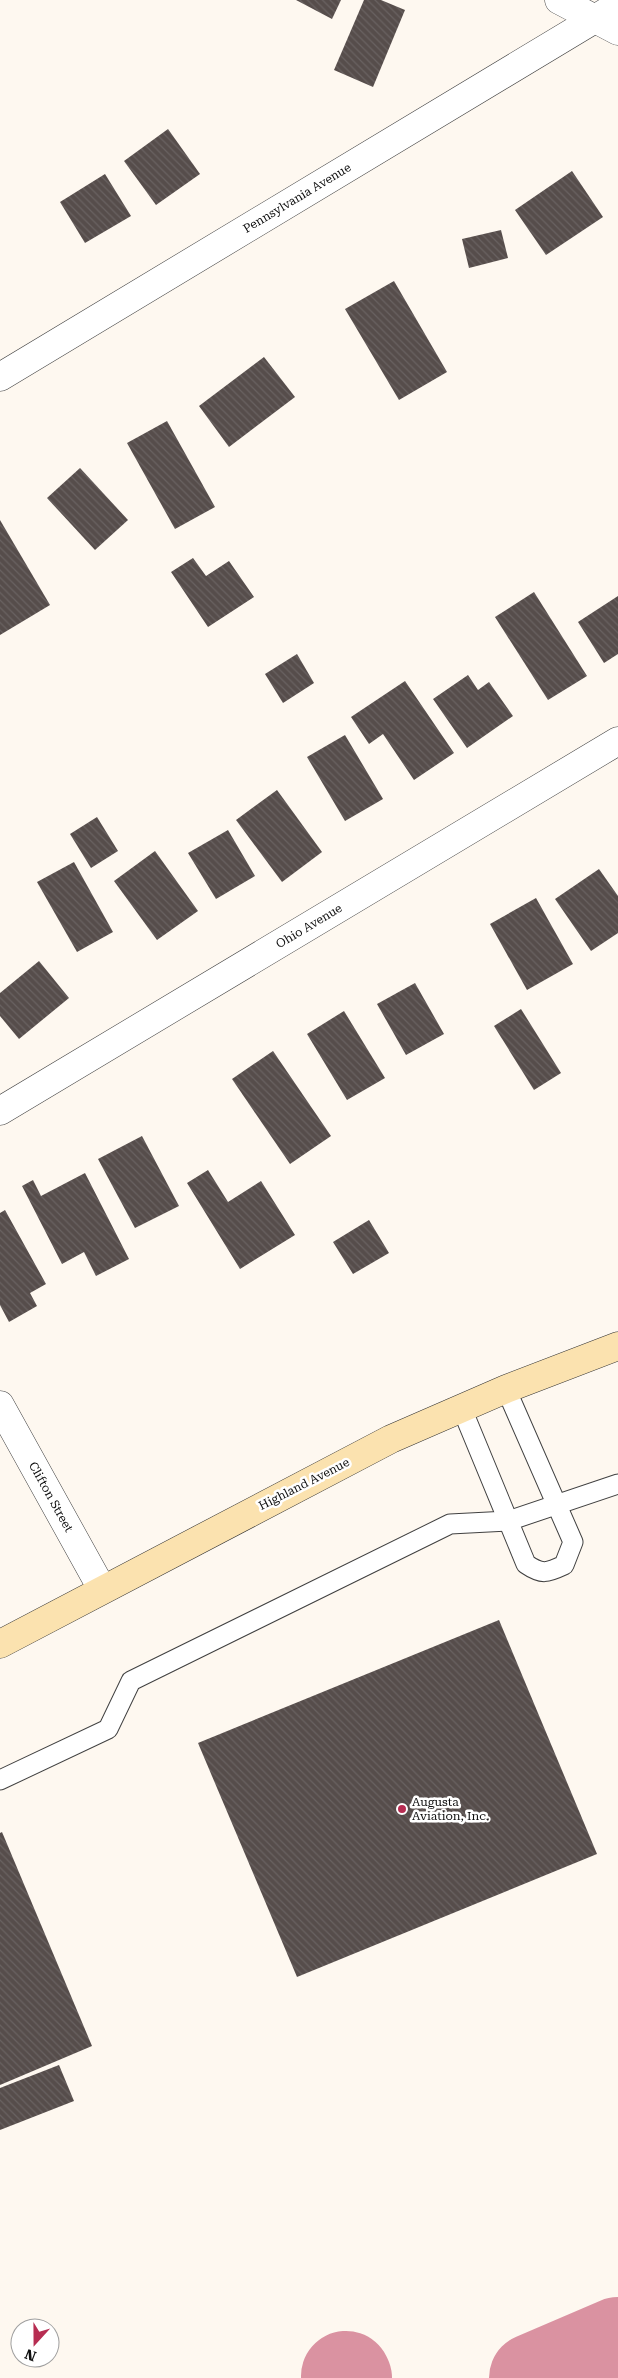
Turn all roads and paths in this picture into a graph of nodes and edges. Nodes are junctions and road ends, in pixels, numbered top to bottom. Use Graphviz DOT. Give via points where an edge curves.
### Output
graph roads {
  1 [pos="559,0"];
  2 [pos="618,5"];
  3 [pos="606,25"];
  4 [pos="0,377"];
  5 [pos="618,741"];
  6 [pos="0,1111"];
  7 [pos="618,1346"];
  8 [pos="506,1389"];
  9 [pos="0,1405"];
  10 [pos="462,1409"];
  11 [pos="618,1484"];
  12 [pos="559,1505"];
  13 [pos="508,1521"];
  14 [pos="102,1588"];
  15 [pos="0,1644"];
  16 [pos="0,1780"];
  1 -- 3 [label="street"];
  2 -- 3 [label="street, Pennsylvania Avenue"];
  3 -- 4 [label="street, Pennsylvania Avenue"];
  5 -- 6 [label="street, Ohio Avenue"];
  7 -- 8 [label="main road, Highland Avenue"];
  8 -- 10 [label="main road, Highland Avenue"];
  8 -- 12 [label="lane"];
  9 -- 14 [label="street, Clifton Street"];
  10 -- 13 [label="lane"];
  10 -- 14 [label="main road, Highland Avenue" via="391,1439"];
  11 -- 12 [label="lane"];
  12 -- 13 [label="lane"];
  12 -- 13 [label="lane" via="573,1542 564,1564 551,1571 537,1572 526,1564"];
  13 -- 16 [label="lane" via="450,1524 131,1680 108,1728"];
  14 -- 15 [label="main road, Highland Avenue"];
}
